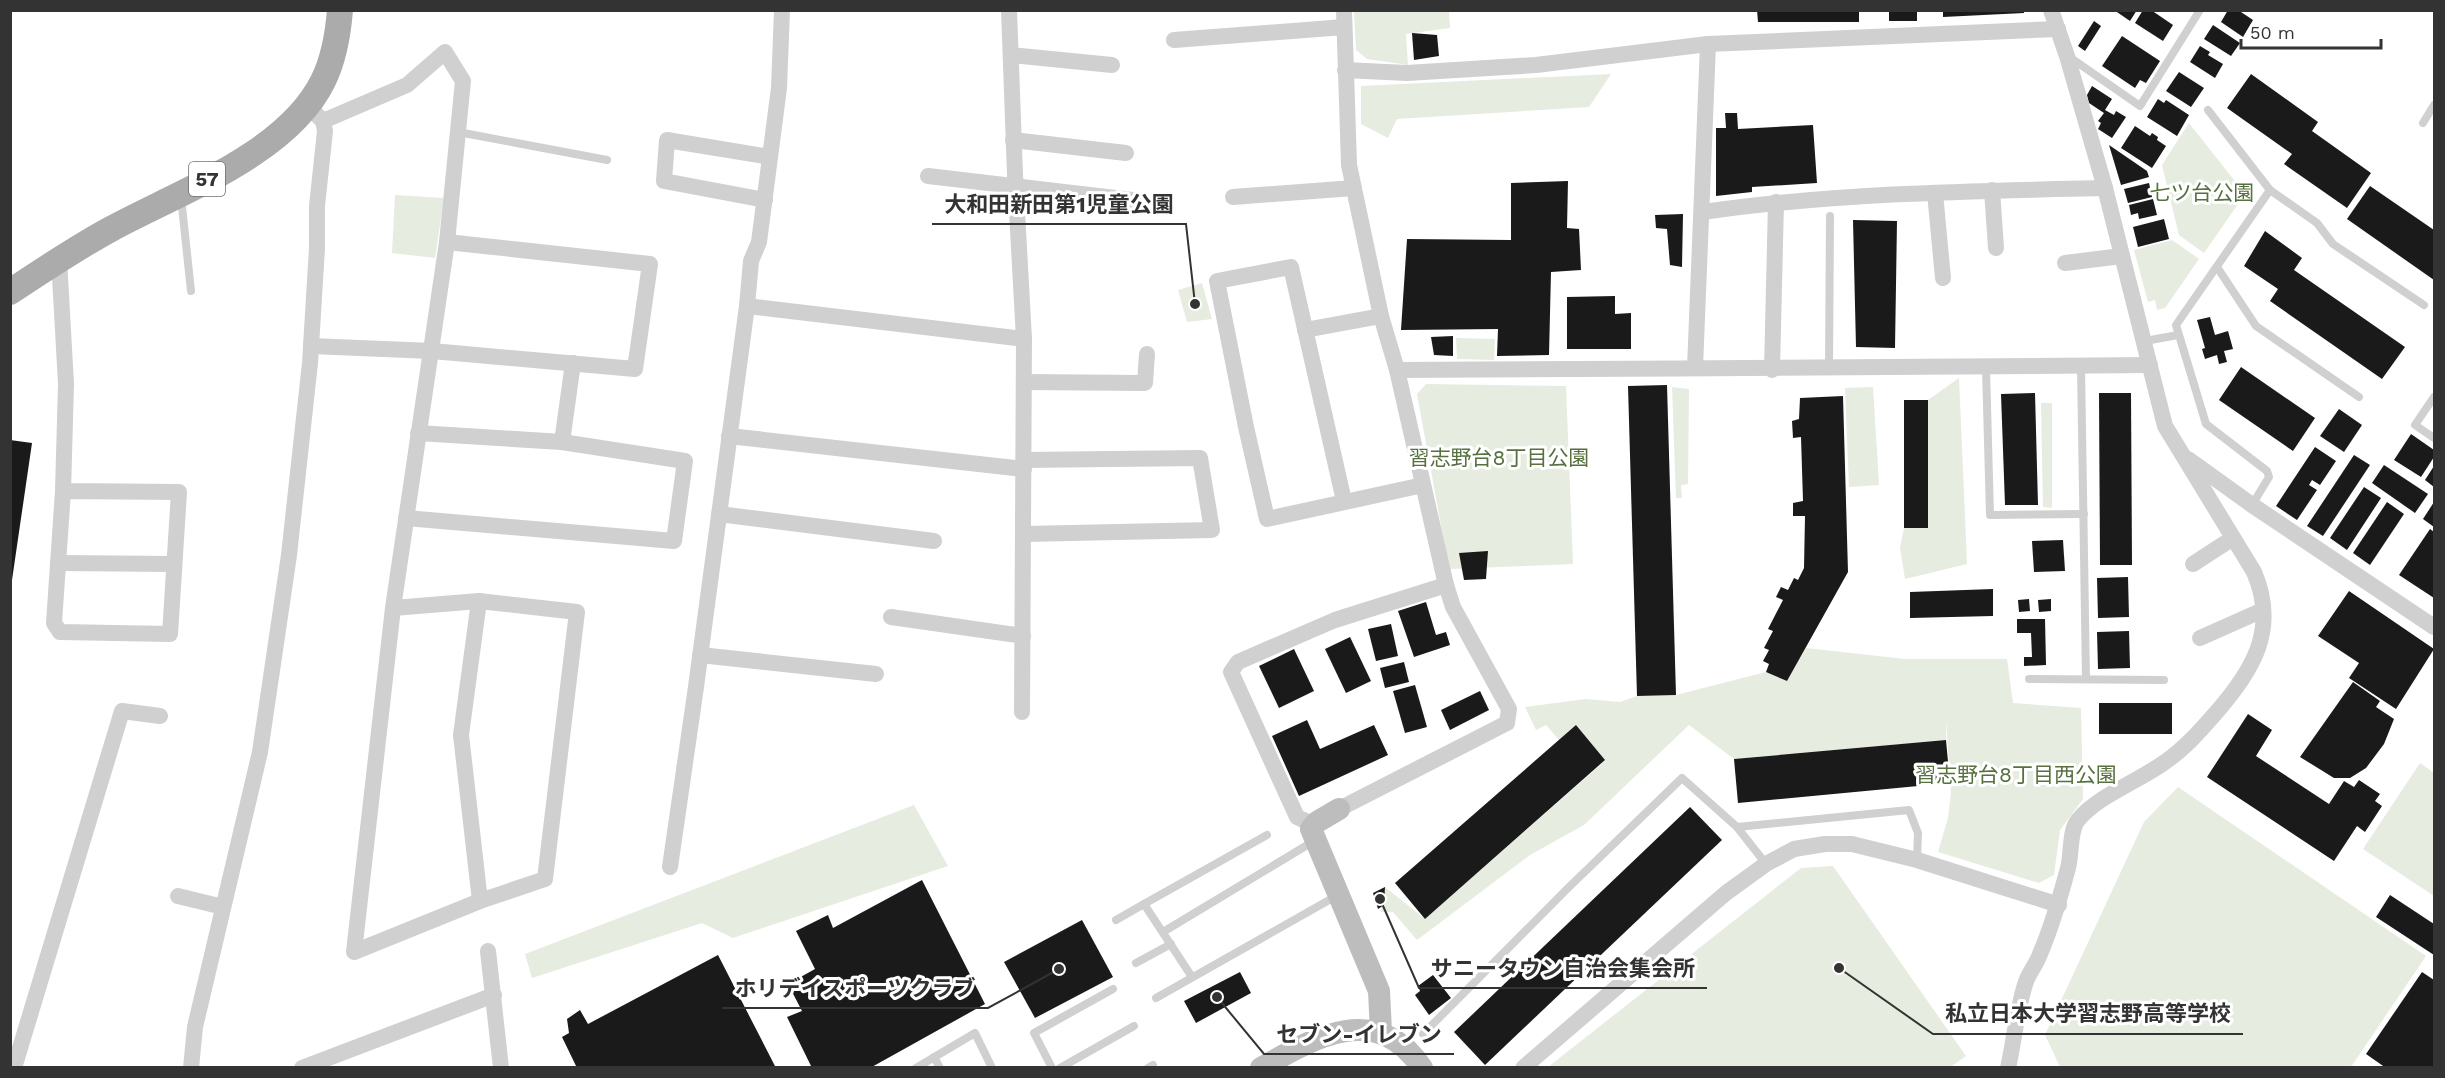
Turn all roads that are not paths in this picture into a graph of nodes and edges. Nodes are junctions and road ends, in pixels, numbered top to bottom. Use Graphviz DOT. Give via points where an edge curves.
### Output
graph roads {
  1 [pos="340,10"];
  2 [pos="782,10"];
  3 [pos="1009,10"];
  4 [pos="2051,10"];
  5 [pos="2200,10"];
  6 [pos="1344,19"];
  7 [pos="2058,29"];
  8 [pos="1174,40"];
  9 [pos="1708,44"];
  10 [pos="1011,55"];
  11 [pos="2067,56"];
  12 [pos="1112,65"];
  13 [pos="1345,70"];
  14 [pos="2434,105"];
  15 [pos="2208,110"];
  16 [pos="315,113"];
  17 [pos="2423,123"];
  18 [pos="458,132"];
  19 [pos="1013,140"];
  20 [pos="1126,153"];
  21 [pos="770,157"];
  22 [pos="607,160"];
  23 [pos="928,176"];
  24 [pos="1015,188"];
  25 [pos="1354,188"];
  26 [pos="2105,188"];
  27 [pos="1992,190"];
  28 [pos="2270,190"];
  29 [pos="181,193"];
  30 [pos="1935,193"];
  31 [pos="1233,197"];
  32 [pos="765,200"];
  33 [pos="1141,201"];
  34 [pos="1776,202"];
  35 [pos="1703,212"];
  36 [pos="1830,216"];
  37 [pos="447,242"];
  38 [pos="1996,248"];
  39 [pos="2122,256"];
  40 [pos="59,260"];
  41 [pos="2065,263"];
  42 [pos="2217,267"];
  43 [pos="1943,278"];
  44 [pos="15,286"];
  45 [pos="191,291"];
  46 [pos="2424,305"];
  47 [pos="747,306"];
  48 [pos="1381,316"];
  49 [pos="1305,330"];
  50 [pos="2178,335"];
  51 [pos="1024,339"];
  52 [pos="2145,341"];
  53 [pos="310,346"];
  54 [pos="432,351"];
  55 [pos="1147,354"];
  56 [pos="573,363"];
  57 [pos="2150,365"];
  58 [pos="2081,366"];
  59 [pos="1695,368"];
  60 [pos="1829,368"];
  61 [pos="1986,368"];
  62 [pos="1396,370"];
  63 [pos="1772,370"];
  64 [pos="1024,382"];
  65 [pos="2359,397"];
  66 [pos="2434,397"];
  67 [pos="418,433"];
  68 [pos="729,436"];
  69 [pos="2434,438"];
  70 [pos="562,442"];
  71 [pos="2181,454"];
  72 [pos="1024,464"];
  73 [pos="1423,485"];
  74 [pos="63,491"];
  75 [pos="1344,501"];
  76 [pos="2252,505"];
  77 [pos="719,514"];
  78 [pos="2084,514"];
  79 [pos="406,518"];
  80 [pos="1023,534"];
  81 [pos="2233,538"];
  82 [pos="934,541"];
  83 [pos="58,563"];
  84 [pos="174,564"];
  85 [pos="2193,564"];
  86 [pos="1446,585"];
  87 [pos="479,601"];
  88 [pos="393,608"];
  89 [pos="2263,610"];
  90 [pos="891,617"];
  91 [pos="2434,625"];
  92 [pos="1023,636"];
  93 [pos="2200,638"];
  94 [pos="700,655"];
  95 [pos="876,674"];
  96 [pos="2029,679"];
  97 [pos="2086,679"];
  98 [pos="2164,680"];
  99 [pos="1022,712"];
  100 [pos="160,716"];
  101 [pos="1339,808"];
  102 [pos="1737,827"];
  103 [pos="1315,833"];
  104 [pos="1267,834"];
  105 [pos="1917,860"];
  106 [pos="1766,864"];
  107 [pos="670,867"];
  108 [pos="1338,895"];
  109 [pos="178,896"];
  110 [pos="480,902"];
  111 [pos="1144,904"];
  112 [pos="2059,905"];
  113 [pos="223,907"];
  114 [pos="1116,920"];
  115 [pos="1163,932"];
  116 [pos="1171,944"];
  117 [pos="488,951"];
  118 [pos="1136,963"];
  119 [pos="1192,977"];
  120 [pos="1113,989"];
  121 [pos="494,995"];
  122 [pos="1156,998"];
  123 [pos="1134,1026"];
  124 [pos="1381,1032"];
  125 [pos="1423,1034"];
  126 [pos="934,1057"];
  127 [pos="14,1068"];
  128 [pos="191,1068"];
  129 [pos="302,1068"];
  130 [pos="501,1068"];
  131 [pos="916,1068"];
  132 [pos="940,1068"];
  133 [pos="992,1068"];
  134 [pos="1052,1068"];
  135 [pos="1060,1068"];
  136 [pos="1260,1068"];
  137 [pos="1422,1068"];
  138 [pos="1523,1068"];
  139 [pos="2008,1068"];
  1 -- 16 [label="main road, 57" via="334,54"];
  2 -- 21 [label="street" via="779,88"];
  3 -- 10 [label="street"];
  4 -- 7 [label="street"];
  5 -- 11 [label="lane" via="2140,106"];
  6 -- 8 [label="street"];
  6 -- 13 [label="street"];
  7 -- 9 [label="street"];
  7 -- 11 [label="street"];
  9 -- 13 [label="street" via="1536,65 1407,73"];
  9 -- 35 [label="street"];
  10 -- 12 [label="street"];
  10 -- 19 [label="street"];
  11 -- 26 [label="street"];
  13 -- 25 [label="street" via="1349,165"];
  14 -- 17 [label="lane"];
  15 -- 28 [label="lane"];
  16 -- 18 [label="street" via="407,85 445,52 464,81"];
  16 -- 29 [label="main road, 57"];
  16 -- 53 [label="street" via="325,131"];
  18 -- 22 [label="lane"];
  18 -- 37 [label="street"];
  19 -- 20 [label="street"];
  19 -- 24 [label="street"];
  21 -- 32 [label="street"];
  21 -- 32 [label="street" via="668,140 664,181"];
  23 -- 24 [label="street"];
  24 -- 33 [label="street"];
  24 -- 51 [label="street"];
  25 -- 31 [label="street"];
  25 -- 48 [label="street"];
  26 -- 27 [label="street"];
  26 -- 39 [label="street"];
  27 -- 30 [label="street"];
  27 -- 38 [label="street"];
  28 -- 42 [label="lane"];
  28 -- 46 [label="lane" via="2317,223 2333,244"];
  29 -- 40 [label="main road, 57"];
  29 -- 45 [label="lane"];
  30 -- 34 [label="street"];
  30 -- 43 [label="street"];
  32 -- 47 [label="street" via="759,242 751,261"];
  34 -- 35 [label="street"];
  34 -- 63 [label="street"];
  35 -- 59 [label="street"];
  36 -- 60 [label="lane"];
  37 -- 54 [label="street"];
  37 -- 56 [label="street" via="650,264 634,369"];
  39 -- 41 [label="street"];
  39 -- 52 [label="street"];
  40 -- 44 [label="main road, 57"];
  40 -- 74 [label="street" via="66,384"];
  42 -- 50 [label="lane" via="2176,325"];
  42 -- 65 [label="lane" via="2256,326"];
  47 -- 51 [label="street"];
  47 -- 68 [label="street"];
  48 -- 49 [label="street"];
  48 -- 62 [label="street"];
  49 -- 75 [label="street"];
  49 -- 75 [label="street" via="1291,267 1217,281 1267,519"];
  50 -- 52 [label="lane"];
  50 -- 76 [label="lane" via="2206,424 2267,471 2269,477"];
  51 -- 64 [label="street"];
  52 -- 57 [label="street"];
  53 -- 54 [label="street"];
  53 -- 113 [label="street" via="289,555 260,752"];
  54 -- 56 [label="street"];
  54 -- 67 [label="street"];
  55 -- 64 [label="street" via="1145,383"];
  56 -- 70 [label="street"];
  57 -- 58 [label="street"];
  57 -- 71 [label="street" via="2165,426"];
  58 -- 61 [label="street"];
  58 -- 78 [label="lane"];
  59 -- 62 [label="street"];
  59 -- 63 [label="street"];
  60 -- 61 [label="street"];
  60 -- 63 [label="street"];
  61 -- 78 [label="lane" via="1990,515"];
  62 -- 73 [label="street"];
  64 -- 72 [label="street"];
  66 -- 69 [label="lane" via="2415,425"];
  67 -- 70 [label="street"];
  67 -- 79 [label="street"];
  68 -- 72 [label="street"];
  68 -- 77 [label="street"];
  70 -- 79 [label="street" via="685,460 674,541"];
  71 -- 76 [label="street"];
  71 -- 81 [label="street"];
  72 -- 80 [label="street"];
  72 -- 80 [label="street" via="1200,458 1212,530"];
  73 -- 75 [label="street"];
  73 -- 86 [label="street"];
  74 -- 83 [label="street"];
  74 -- 84 [label="street" via="179,492"];
  76 -- 91 [label="street"];
  77 -- 82 [label="street"];
  77 -- 94 [label="street"];
  78 -- 97 [label="lane"];
  79 -- 88 [label="street"];
  80 -- 92 [label="street"];
  81 -- 85 [label="street"];
  81 -- 89 [label="street" via="2262,591"];
  83 -- 84 [label="street"];
  83 -- 84 [label="street" via="54,623 60,632 170,634"];
  86 -- 101 [label="street" via="1453,607 1509,709 1507,723"];
  86 -- 103 [label="street" via="1335,620 1238,662 1231,672 1297,818"];
  87 -- 88 [label="street"];
  87 -- 110 [label="street" via="461,735"];
  87 -- 110 [label="street" via="577,612 544,879"];
  88 -- 110 [label="street" via="354,952"];
  89 -- 93 [label="street"];
  89 -- 112 [label="street" via="2264,627 2251,666 2229,698 2191,741 2165,763 2124,786 2077,821"];
  90 -- 92 [label="street"];
  92 -- 99 [label="street"];
  94 -- 95 [label="street"];
  94 -- 107 [label="street"];
  96 -- 97 [label="lane"];
  97 -- 98 [label="lane"];
  100 -- 127 [label="street" via="122,711"];
  101 -- 103 [label="street"];
  102 -- 105 [label="lane" via="1909,810 1918,832"];
  102 -- 106 [label="lane"];
  102 -- 125 [label="lane" via="1682,778"];
  103 -- 108 [label="street"];
  103 -- 115 [label="lane"];
  104 -- 111 [label="lane"];
  105 -- 106 [label="street" via="1852,844 1825,844 1794,849"];
  105 -- 112 [label="street"];
  106 -- 138 [label="street" via="1726,893"];
  108 -- 119 [label="lane"];
  108 -- 124 [label="street" via="1379,991"];
  109 -- 113 [label="street"];
  111 -- 114 [label="lane"];
  111 -- 115 [label="lane"];
  112 -- 139 [label="street" via="2027,979"];
  113 -- 128 [label="street" via="195,1027"];
  115 -- 116 [label="lane"];
  116 -- 118 [label="lane"];
  116 -- 119 [label="lane"];
  117 -- 121 [label="street"];
  119 -- 122 [label="lane"];
  120 -- 134 [label="lane" via="1034,1034"];
  121 -- 129 [label="street"];
  121 -- 130 [label="street"];
  123 -- 135 [label="lane"];
  124 -- 136 [label="street" via="1350,1030 1326,1034"];
  124 -- 137 [label="street" via="1413,1054"];
  126 -- 131 [label="lane"];
  126 -- 132 [label="lane"];
  126 -- 133 [label="lane" via="975,1033"];
}
